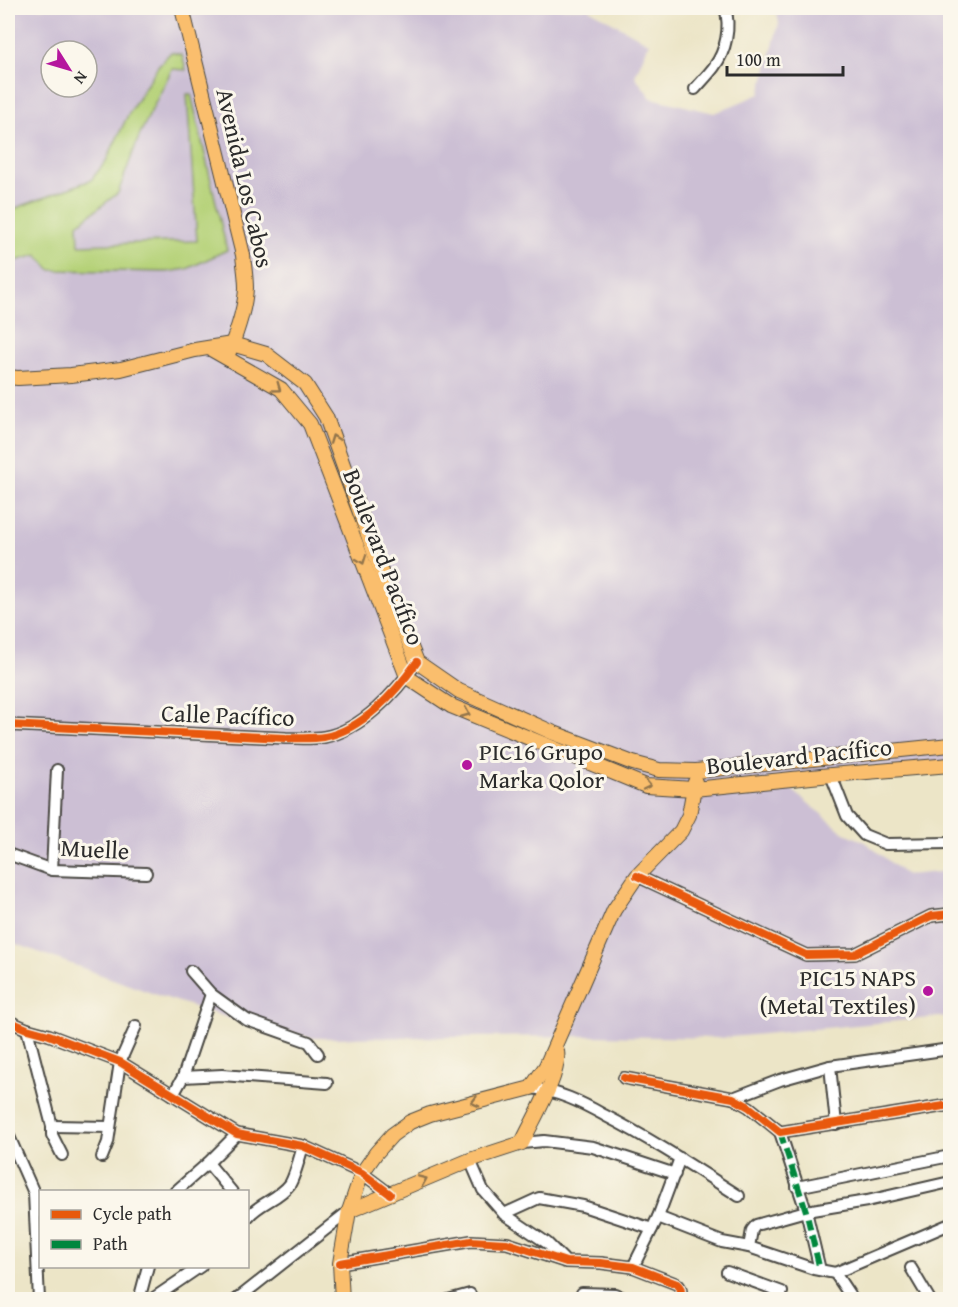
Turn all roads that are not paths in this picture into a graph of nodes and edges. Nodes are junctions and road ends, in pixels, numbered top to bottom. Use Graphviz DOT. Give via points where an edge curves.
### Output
graph roads {
  1 [pos="182,8"];
  2 [pos="725,8"];
  3 [pos="694,89"];
  4 [pos="232,344"];
  5 [pos="209,348"];
  6 [pos="226,358"];
  7 [pos="8,377"];
  8 [pos="417,662"];
  9 [pos="406,677"];
  10 [pos="8,725"];
  11 [pos="951,745"];
  12 [pos="951,765"];
  13 [pos="57,770"];
  14 [pos="696,771"];
  15 [pos="831,775"];
  16 [pos="694,789"];
  17 [pos="951,843"];
  18 [pos="8,854"];
  19 [pos="52,870"];
  20 [pos="146,873"];
  21 [pos="637,876"];
  22 [pos="951,914"];
  23 [pos="191,970"];
  24 [pos="211,994"];
  25 [pos="8,1021"];
  26 [pos="136,1026"];
  27 [pos="27,1029"];
  28 [pos="556,1045"];
  29 [pos="951,1049"];
  30 [pos="318,1054"];
  31 [pos="120,1062"];
  32 [pos="830,1066"];
  33 [pos="183,1077"];
  34 [pos="624,1078"];
  35 [pos="327,1083"];
  36 [pos="531,1088"];
  37 [pos="548,1090"];
  38 [pos="173,1095"];
  39 [pos="733,1098"];
  40 [pos="951,1105"];
  41 [pos="836,1124"];
  42 [pos="52,1126"];
  43 [pos="110,1127"];
  44 [pos="780,1132"];
  45 [pos="8,1134"];
  46 [pos="237,1134"];
  47 [pos="522,1143"];
  48 [pos="303,1146"];
  49 [pos="62,1155"];
  50 [pos="951,1156"];
  51 [pos="102,1157"];
  52 [pos="680,1158"];
  53 [pos="470,1160"];
  54 [pos="208,1163"];
  55 [pos="363,1173"];
  56 [pos="675,1174"];
  57 [pos="951,1182"];
  58 [pos="797,1187"];
  59 [pos="176,1190"];
  60 [pos="231,1190"];
  61 [pos="390,1194"];
  62 [pos="739,1196"];
  63 [pos="349,1211"];
  64 [pos="806,1211"];
  65 [pos="504,1214"];
  66 [pos="249,1216"];
  67 [pos="658,1217"];
  68 [pos="951,1224"];
  69 [pos="652,1229"];
  70 [pos="749,1248"];
  71 [pos="566,1262"];
  72 [pos="340,1263"];
  73 [pos="633,1267"];
  74 [pos="148,1268"];
  75 [pos="198,1268"];
  76 [pos="911,1268"];
  77 [pos="819,1270"];
  78 [pos="727,1272"];
  79 [pos="835,1273"];
  80 [pos="582,1293"];
  81 [pos="470,1294"];
  82 [pos="783,1297"];
  83 [pos="39,1299"];
  84 [pos="140,1299"];
  85 [pos="151,1299"];
  86 [pos="236,1299"];
  87 [pos="342,1299"];
  88 [pos="448,1299"];
  89 [pos="628,1299"];
  90 [pos="678,1299"];
  91 [pos="853,1299"];
  92 [pos="930,1299"];
  1 -- 4 [label="main road, Avenida Los Cabos" via="243,255 245,300"];
  2 -- 3 [label="street" via="727,35 722,54"];
  4 -- 5 [label="main road"];
  4 -- 6 [label="main road, Avenida Los Cabos"];
  8 -- 4 [label="main road, Boulevard Pacífico, one-way" via="326,417 305,384 266,354"];
  5 -- 6 [label="main road, Boulevard Pacífico"];
  5 -- 7 [label="main road" via="121,369"];
  6 -- 9 [label="main road, Boulevard Pacífico, one-way" via="281,389 310,424"];
  8 -- 9 [label="street, Calle Pacífico"];
  8 -- 14 [label="main road, Boulevard Pacífico" via="459,691 554,733 659,770"];
  9 -- 10 [label="street, Calle Pacífico" via="375,710 354,725 325,737"];
  9 -- 16 [label="main road, Boulevard Pacífico, one-way" via="451,706 625,778 646,786"];
  11 -- 14 [label="main road, Boulevard Pacífico"];
  12 -- 15 [label="main road, Boulevard Pacífico"];
  13 -- 19 [label="street"];
  14 -- 16 [label="main road"];
  15 -- 16 [label="main road, Boulevard Pacífico"];
  15 -- 17 [label="street" via="846,816 864,835 886,844"];
  16 -- 21 [label="main road" via="681,831"];
  18 -- 19 [label="street, Muelle"];
  19 -- 20 [label="street, Muelle"];
  21 -- 22 [label="street" via="806,955 855,954 931,916"];
  21 -- 28 [label="main road" via="614,910"];
  23 -- 24 [label="street"];
  24 -- 30 [label="street" via="247,1020 309,1042"];
  24 -- 33 [label="street"];
  25 -- 27 [label="street"];
  26 -- 31 [label="street"];
  27 -- 31 [label="street"];
  27 -- 42 [label="street"];
  28 -- 36 [label="main road"];
  28 -- 37 [label="main road" via="558,1057"];
  29 -- 32 [label="street"];
  31 -- 38 [label="street"];
  31 -- 43 [label="street"];
  32 -- 39 [label="street"];
  32 -- 41 [label="street"];
  33 -- 35 [label="street" via="222,1075"];
  33 -- 38 [label="street"];
  34 -- 39 [label="street"];
  36 -- 37 [label="street"];
  36 -- 55 [label="main road, one-way" via="410,1122 392,1135"];
  37 -- 47 [label="main road"];
  37 -- 52 [label="street" via="573,1098"];
  38 -- 46 [label="street"];
  39 -- 44 [label="street"];
  40 -- 41 [label="street"];
  41 -- 44 [label="street"];
  42 -- 43 [label="street"];
  42 -- 49 [label="street"];
  43 -- 51 [label="street"];
  44 -- 58 [label="street"];
  45 -- 83 [label="street" via="34,1193"];
  46 -- 48 [label="street"];
  46 -- 54 [label="street"];
  47 -- 53 [label="main road"];
  47 -- 56 [label="street" via="544,1141 593,1147"];
  48 -- 55 [label="street"];
  48 -- 66 [label="street" via="290,1183"];
  50 -- 58 [label="street"];
  52 -- 56 [label="street"];
  52 -- 62 [label="street"];
  61 -- 53 [label="main road, one-way"];
  53 -- 65 [label="street" via="483,1190"];
  54 -- 59 [label="street"];
  54 -- 60 [label="street"];
  55 -- 61 [label="street"];
  55 -- 63 [label="main road"];
  56 -- 67 [label="street"];
  57 -- 64 [label="street"];
  58 -- 64 [label="street"];
  61 -- 63 [label="main road"];
  63 -- 72 [label="main road"];
  63 -- 86 [label="street"];
  64 -- 70 [label="street" via="756,1225"];
  64 -- 77 [label="street"];
  65 -- 69 [label="street" via="539,1198 583,1206"];
  65 -- 71 [label="street" via="547,1243"];
  67 -- 69 [label="street"];
  67 -- 70 [label="street" via="722,1242"];
  68 -- 79 [label="street"];
  69 -- 73 [label="street"];
  70 -- 77 [label="street"];
  71 -- 72 [label="street" via="507,1243 471,1241"];
  71 -- 73 [label="street"];
  72 -- 87 [label="main road"];
  73 -- 90 [label="street" via="677,1284 681,1292"];
  74 -- 84 [label="street"];
  75 -- 85 [label="street"];
  76 -- 92 [label="street"];
  77 -- 79 [label="street"];
  78 -- 82 [label="street"];
  79 -- 91 [label="street"];
  80 -- 89 [label="street" via="615,1294"];
  81 -- 88 [label="street"];
}
